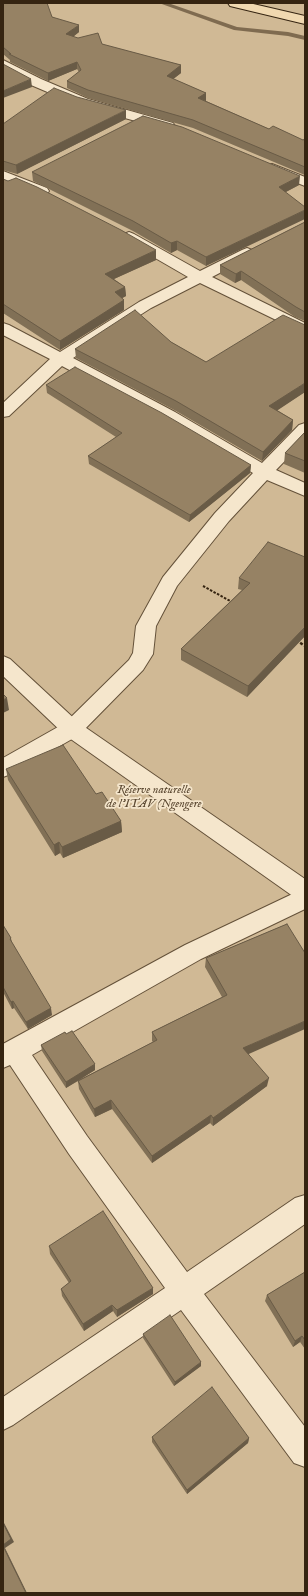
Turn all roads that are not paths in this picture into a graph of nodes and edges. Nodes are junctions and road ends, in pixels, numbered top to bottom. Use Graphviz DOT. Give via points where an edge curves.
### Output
graph roads {
  1 [pos="234,3"];
  2 [pos="305,20"];
  3 [pos="3,64"];
  4 [pos="142,118"];
  5 [pos="121,128"];
  6 [pos="179,130"];
  7 [pos="260,162"];
  8 [pos="32,173"];
  9 [pos="3,174"];
  10 [pos="18,180"];
  11 [pos="305,182"];
  12 [pos="3,189"];
  13 [pos="56,199"];
  14 [pos="114,229"];
  15 [pos="263,245"];
  16 [pos="199,277"];
  17 [pos="3,328"];
  18 [pos="305,329"];
  19 [pos="60,359"];
  20 [pos="3,412"];
  21 [pos="305,428"];
  22 [pos="264,472"];
  23 [pos="305,490"];
  24 [pos="3,664"];
  25 [pos="72,729"];
  26 [pos="3,768"];
  27 [pos="305,892"];
  28 [pos="305,898"];
  29 [pos="9,1053"];
  30 [pos="305,1208"];
  31 [pos="184,1291"];
  32 [pos="3,1415"];
  33 [pos="305,1452"];
  1 -- 2 [label="highway"];
  3 -- 4 [label="street" via="36,82 83,102"];
  4 -- 5 [label="street"];
  4 -- 6 [label="street"];
  7 -- 11 [label="street"];
  8 -- 10 [label="street"];
  9 -- 10 [label="street"];
  10 -- 12 [label="street"];
  10 -- 13 [label="street"];
  14 -- 16 [label="street"];
  15 -- 16 [label="street"];
  16 -- 18 [label="street"];
  16 -- 19 [label="street" via="145,305"];
  17 -- 19 [label="street"];
  19 -- 20 [label="street"];
  19 -- 22 [label="street" via="168,416"];
  21 -- 22 [label="street"];
  22 -- 23 [label="street"];
  22 -- 25 [label="street" via="222,517 170,582 146,626 142,654 136,665"];
  24 -- 25 [label="street"];
  25 -- 26 [label="street"];
  25 -- 27 [label="street"];
  28 -- 29 [label="street" via="193,952"];
  29 -- 31 [label="street"];
  30 -- 31 [label="street"];
  31 -- 32 [label="street"];
  31 -- 33 [label="street"];
}
